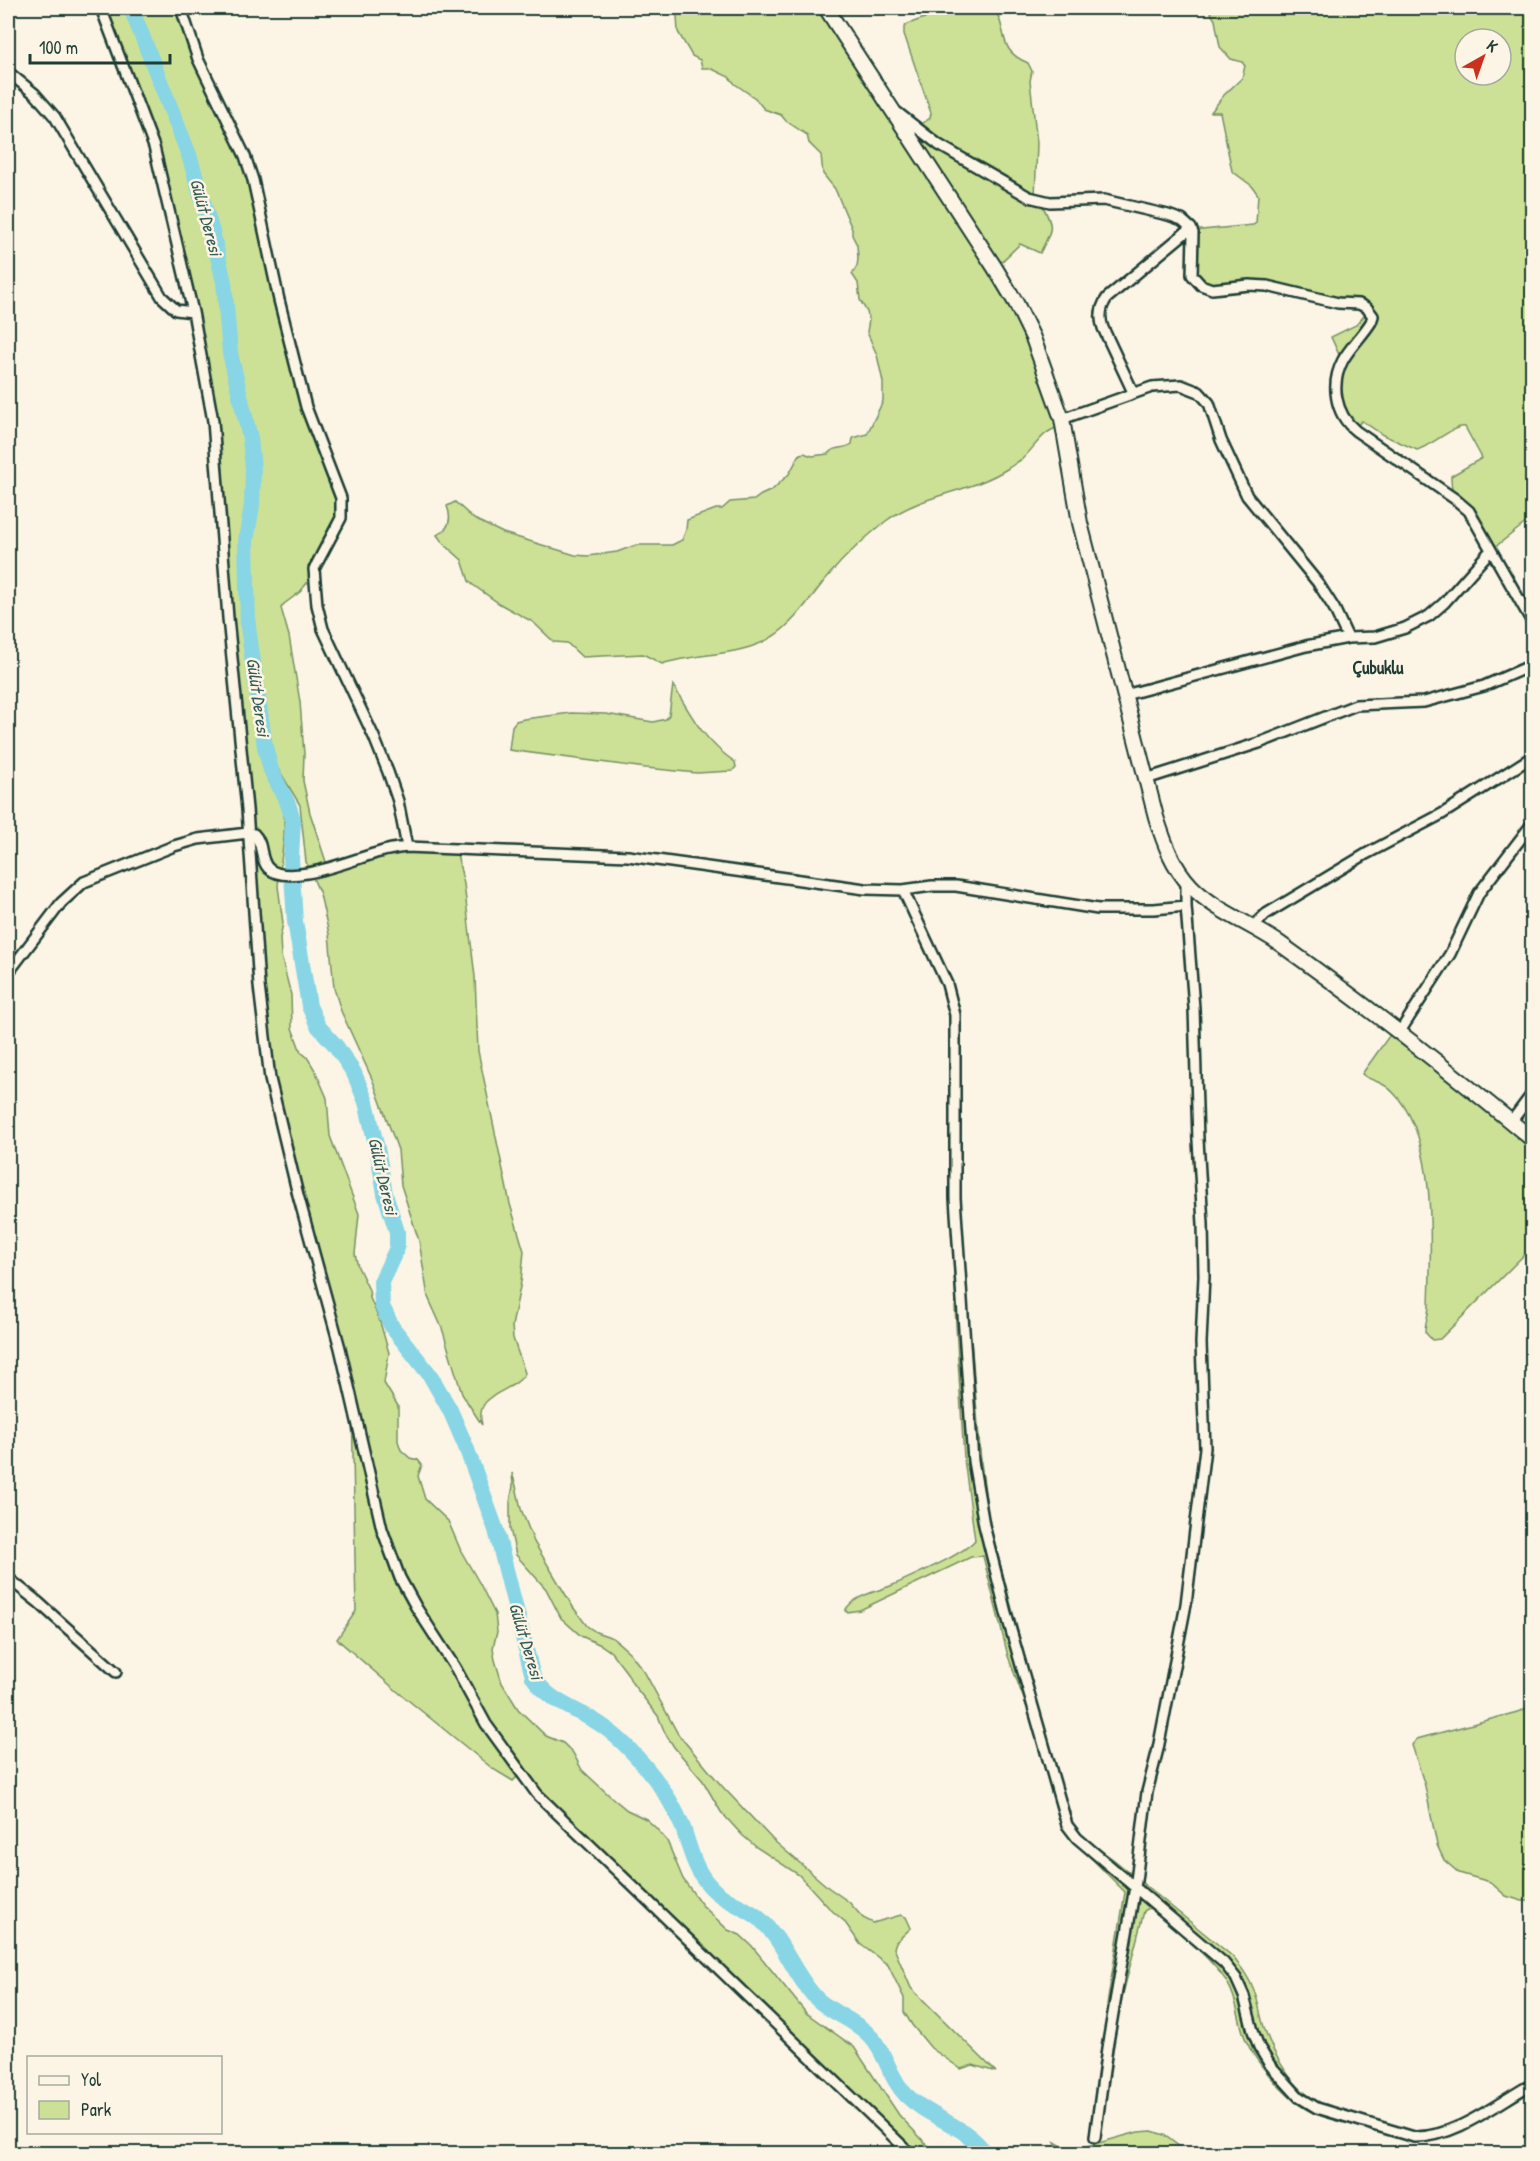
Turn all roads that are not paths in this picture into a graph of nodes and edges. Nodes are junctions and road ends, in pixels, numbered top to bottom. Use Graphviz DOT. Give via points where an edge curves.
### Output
graph roads {
  1 [pos="101,8"];
  2 [pos="181,8"];
  3 [pos="826,8"];
  4 [pos="8,72"];
  5 [pos="893,110"];
  6 [pos="1191,228"];
  7 [pos="193,312"];
  8 [pos="1133,392"];
  9 [pos="1062,419"];
  10 [pos="1491,550"];
  11 [pos="1533,622"];
  12 [pos="1348,638"];
  13 [pos="1533,666"];
  14 [pos="1125,695"];
  15 [pos="1533,758"];
  16 [pos="1146,779"];
  17 [pos="1533,824"];
  18 [pos="248,833"];
  19 [pos="407,847"];
  20 [pos="1186,881"];
  21 [pos="903,890"];
  22 [pos="1186,906"];
  23 [pos="1252,927"];
  24 [pos="8,973"];
  25 [pos="1399,1033"];
  26 [pos="1533,1094"];
  27 [pos="1511,1122"];
  28 [pos="1533,1139"];
  29 [pos="8,1578"];
  30 [pos="116,1672"];
  31 [pos="1135,1886"];
  32 [pos="1533,2084"];
  33 [pos="1095,2137"];
  34 [pos="911,2154"];
  1 -- 7 [label="street" via="154,147"];
  2 -- 19 [label="street" via="198,59 253,180 306,407 341,498 341,518 314,569 316,605 323,629 388,772"];
  3 -- 5 [label="street"];
  4 -- 7 [label="street" via="55,117 162,297 176,310"];
  5 -- 6 [label="street" via="939,145 1029,197 1050,202 1104,200 1176,217"];
  5 -- 9 [label="street" via="1016,303 1045,367"];
  6 -- 8 [label="street" via="1107,298 1101,309 1101,322"];
  6 -- 10 [label="street" via="1192,275 1201,285 1212,289 1258,284 1338,303 1359,304 1369,310 1371,322 1344,359 1338,375 1337,402 1343,419 1462,505"];
  7 -- 18 [label="street" via="213,421"];
  8 -- 9 [label="street"];
  8 -- 12 [label="street" via="1182,385 1205,397 1247,496 1318,583"];
  9 -- 14 [label="street" via="1080,523"];
  10 -- 11 [label="street"];
  10 -- 12 [label="street" via="1444,603 1418,623 1375,637"];
  12 -- 14 [label="street"];
  13 -- 16 [label="street" via="1484,686 1424,702 1356,705"];
  14 -- 16 [label="street"];
  15 -- 23 [label="street" via="1266,914"];
  16 -- 20 [label="street" via="1164,843"];
  17 -- 25 [label="street" via="1479,893 1450,954"];
  18 -- 19 [label="street" via="260,841 268,868 284,874 313,872"];
  18 -- 24 [label="street" via="182,844 84,882 61,903"];
  18 -- 34 [label="street" via="270,1079 382,1529 400,1578 486,1724 537,1794"];
  19 -- 21 [label="street" via="628,856 865,889"];
  20 -- 22 [label="street"];
  20 -- 23 [label="street" via="1205,898"];
  21 -- 22 [label="street" via="943,885 964,887 1098,909"];
  21 -- 31 [label="street" via="947,984 955,1015 955,1198 973,1461 984,1525 1063,1817 1077,1838"];
  22 -- 31 [label="street" via="1203,1224 1201,1343 1205,1448 1186,1604 1147,1792"];
  23 -- 25 [label="street"];
  25 -- 27 [label="street"];
  26 -- 27 [label="street"];
  27 -- 28 [label="street"];
  29 -- 30 [label="street"];
  31 -- 32 [label="street" via="1224,1963 1244,1996 1252,2031 1265,2056 1292,2090 1317,2108 1414,2137 1428,2137 1456,2129"];
  31 -- 33 [label="street"];
}
